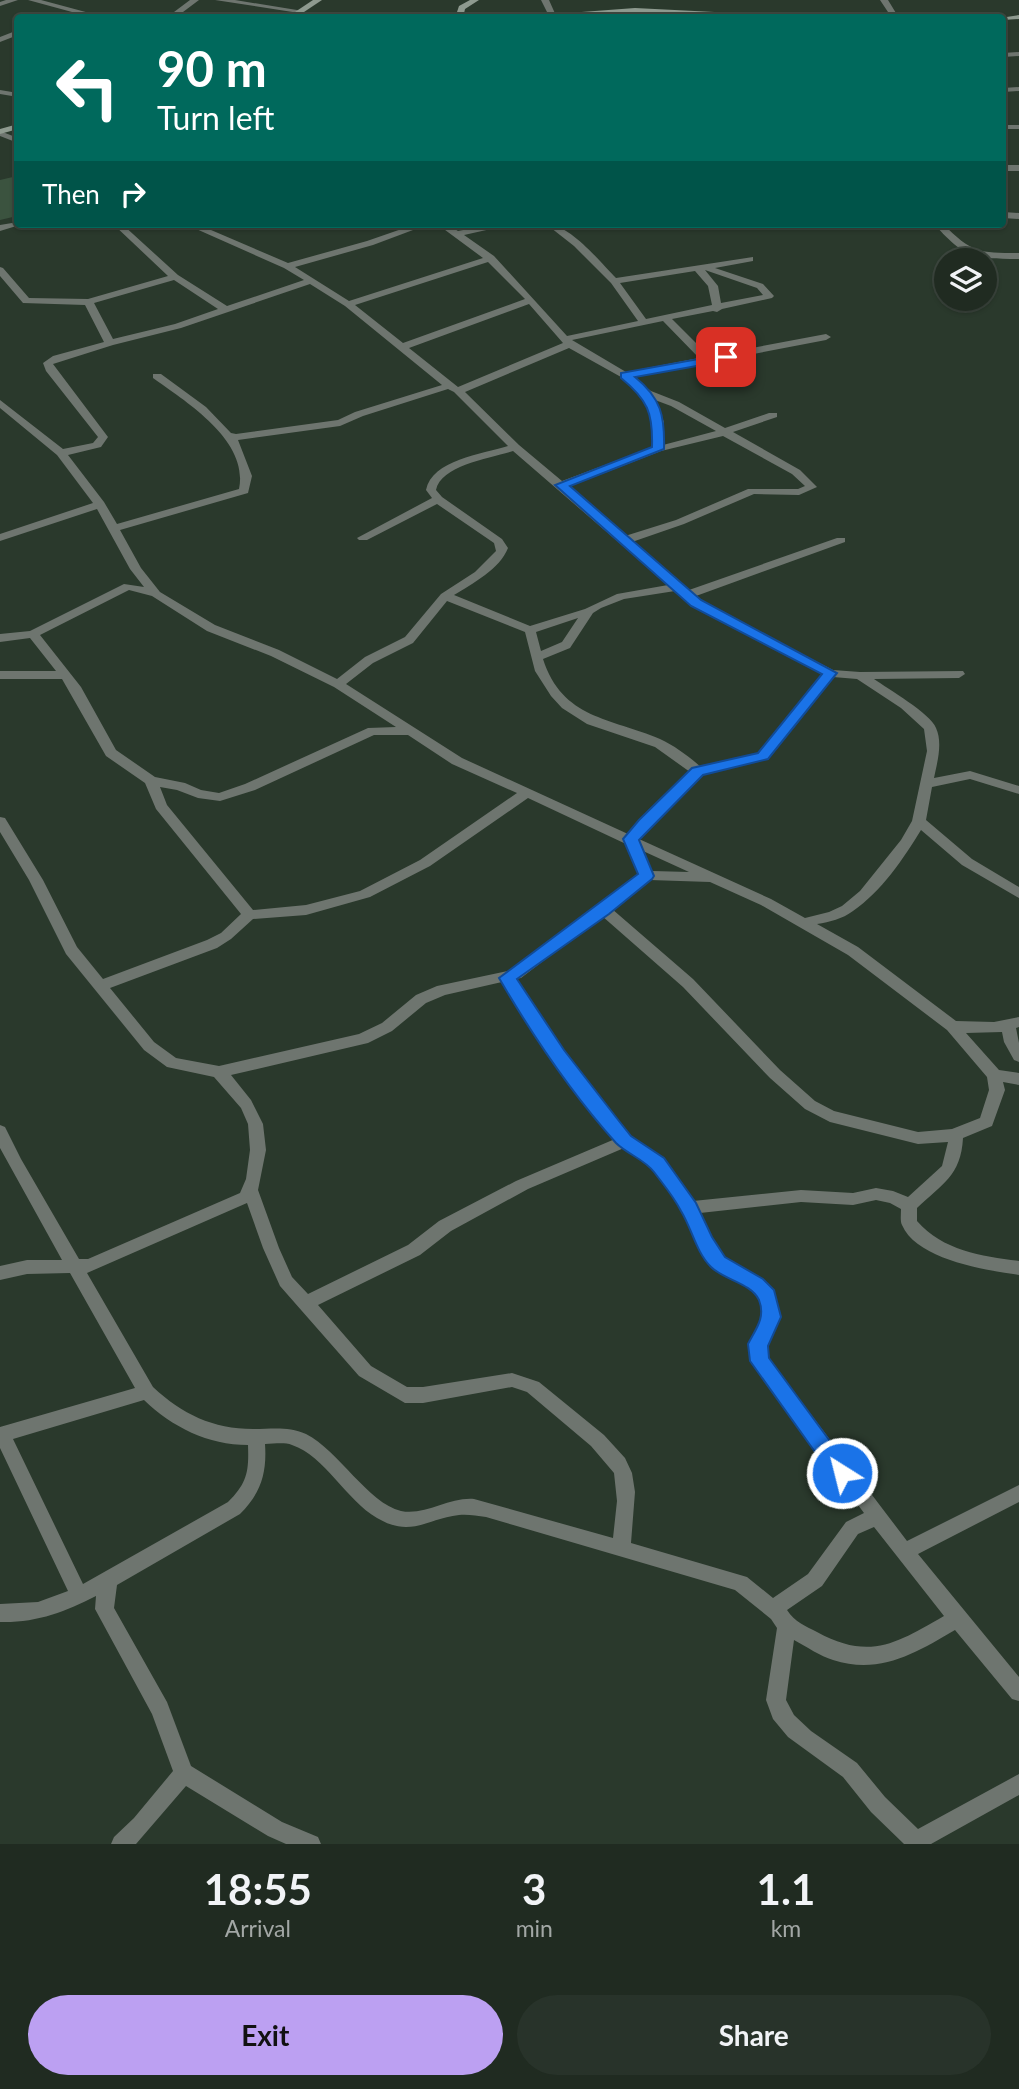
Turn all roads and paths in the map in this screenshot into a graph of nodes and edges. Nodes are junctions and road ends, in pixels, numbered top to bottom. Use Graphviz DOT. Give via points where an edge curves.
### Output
graph roads {
  1 [pos="14,0"];
  2 [pos="32,0"];
  3 [pos="195,0"];
  4 [pos="219,0"];
  5 [pos="318,0"];
  6 [pos="331,0"];
  7 [pos="475,0"];
  8 [pos="0,4"];
  9 [pos="69,10"];
  10 [pos="609,10"];
  11 [pos="60,14"];
  12 [pos="87,14"];
  13 [pos="175,14"];
  14 [pos="301,14"];
  15 [pos="460,14"];
  16 [pos="572,14"];
  17 [pos="612,14"];
  18 [pos="701,14"];
  19 [pos="121,228"];
  20 [pos="198,228"];
  21 [pos="413,228"];
  22 [pos="447,228"];
  23 [pos="488,228"];
  24 [pos="555,228"];
  25 [pos="942,228"];
  26 [pos="456,234"];
  27 [pos="1019,256"];
  28 [pos="491,258"];
  29 [pos="750,259"];
  30 [pos="287,266"];
  31 [pos="701,268"];
  32 [pos="0,270"];
  33 [pos="175,277"];
  34 [pos="311,281"];
  35 [pos="614,281"];
  36 [pos="529,301"];
  37 [pos="88,302"];
  38 [pos="348,304"];
  39 [pos="717,309"];
  40 [pos="226,310"];
  41 [pos="666,319"];
  42 [pos="644,323"];
  43 [pos="826,337"];
  44 [pos="568,341"];
  45 [pos="110,343"];
  46 [pos="402,347"];
  47 [pos="708,361"];
  48 [pos="625,375"];
  49 [pos="157,376"];
  50 [pos="453,388"];
  51 [pos="647,393"];
  52 [pos="0,403"];
  53 [pos="773,415"];
  54 [pos="723,432"];
  55 [pos="231,436"];
  56 [pos="515,447"];
  57 [pos="658,449"];
  58 [pos="61,453"];
  59 [pos="562,485"];
  60 [pos="438,499"];
  61 [pos="100,504"];
  62 [pos="114,528"];
  63 [pos="0,538"];
  64 [pos="363,538"];
  65 [pos="625,540"];
  66 [pos="841,540"];
  67 [pos="136,569"];
  68 [pos="128,586"];
  69 [pos="677,587"];
  70 [pos="156,594"];
  71 [pos="445,596"];
  72 [pos="687,596"];
  73 [pos="589,611"];
  74 [pos="530,630"];
  75 [pos="33,634"];
  76 [pos="0,638"];
  77 [pos="536,658"];
  78 [pos="830,673"];
  79 [pos="959,674"];
  80 [pos="0,675"];
  81 [pos="66,675"];
  82 [pos="860,676"];
  83 [pos="338,684"];
  84 [pos="377,707"];
  85 [pos="372,731"];
  86 [pos="412,732"];
  87 [pos="698,772"];
  88 [pos="151,781"];
  89 [pos="928,784"];
  90 [pos="1019,790"];
  91 [pos="528,793"];
  92 [pos="0,821"];
  93 [pos="919,821"];
  94 [pos="631,839"];
  95 [pos="646,876"];
  96 [pos="716,878"];
  97 [pos="1019,893"];
  98 [pos="604,910"];
  99 [pos="248,915"];
  100 [pos="806,922"];
  101 [pos="507,978"];
  102 [pos="102,985"];
  103 [pos="1014,1024"];
  104 [pos="953,1026"];
  105 [pos="1019,1056"];
  106 [pos="219,1072"];
  107 [pos="994,1075"];
  108 [pos="1019,1079"];
  109 [pos="0,1131"];
  110 [pos="957,1135"];
  111 [pos="625,1141"];
  112 [pos="251,1191"];
  113 [pos="909,1206"];
  114 [pos="690,1208"];
  115 [pos="76,1268"];
  116 [pos="1019,1268"];
  117 [pos="0,1273"];
  118 [pos="304,1304"];
  119 [pos="147,1392"];
  120 [pos="1,1435"];
  121 [pos="256,1437"];
  122 [pos="1019,1493"];
  123 [pos="878,1518"];
  124 [pos="621,1549"];
  125 [pos="904,1552"];
  126 [pos="108,1580"];
  127 [pos="79,1595"];
  128 [pos="773,1609"];
  129 [pos="0,1613"];
  130 [pos="956,1619"];
  131 [pos="787,1626"];
  132 [pos="1019,1692"];
  133 [pos="184,1773"];
  134 [pos="1019,1784"];
  135 [pos="916,1842"];
  136 [pos="121,1844"];
  137 [pos="311,1844"];
  1 -- 8 [label="street"];
  2 -- 9 [label="street"];
  3 -- 13 [label="street"];
  4 -- 14 [label="street"];
  5 -- 14 [label="street"];
  6 -- 14 [label="street"];
  7 -- 15 [label="street"];
  9 -- 11 [label="street"];
  9 -- 12 [label="street"];
  10 -- 16 [label="street"];
  10 -- 17 [label="street"];
  10 -- 18 [label="street"];
  19 -- 33 [label="street"];
  20 -- 30 [label="street"];
  21 -- 30 [label="street"];
  22 -- 26 [label="street"];
  23 -- 26 [label="street"];
  24 -- 35 [label="street"];
  25 -- 27 [label="street" via="969,250"];
  26 -- 28 [label="street"];
  28 -- 36 [label="street"];
  28 -- 38 [label="street"];
  29 -- 31 [label="street"];
  30 -- 34 [label="street"];
  31 -- 35 [label="street"];
  31 -- 39 [label="street" via="715,290"];
  31 -- 39 [label="street" via="760,285 769,296"];
  32 -- 37 [label="street" via="26,301"];
  33 -- 37 [label="street"];
  33 -- 40 [label="street"];
  34 -- 38 [label="street"];
  34 -- 40 [label="street"];
  35 -- 42 [label="street"];
  36 -- 44 [label="street"];
  36 -- 46 [label="street"];
  37 -- 45 [label="street"];
  38 -- 46 [label="street"];
  39 -- 41 [label="street"];
  40 -- 45 [label="street"];
  41 -- 42 [label="street"];
  41 -- 47 [label="street"];
  42 -- 44 [label="street"];
  43 -- 47 [label="street"];
  44 -- 48 [label="street"];
  44 -- 50 [label="street"];
  45 -- 58 [label="street" via="48,363 103,437 97,445"];
  46 -- 50 [label="street"];
  47 -- 48 [label="street"];
  48 -- 51 [label="street"];
  49 -- 55 [label="street"];
  50 -- 55 [label="street" via="341,423"];
  50 -- 56 [label="street"];
  51 -- 54 [label="street"];
  51 -- 57 [label="street" via="659,422"];
  52 -- 58 [label="street"];
  53 -- 54 [label="street"];
  54 -- 57 [label="street"];
  54 -- 65 [label="street" via="796,472 812,487 799,492 752,491"];
  55 -- 62 [label="street" via="247,477 244,491"];
  56 -- 59 [label="street"];
  56 -- 60 [label="street" via="444,469 431,490"];
  57 -- 59 [label="street"];
  58 -- 61 [label="street"];
  59 -- 65 [label="street"];
  60 -- 64 [label="street"];
  60 -- 71 [label="street" via="502,548 479,573"];
  61 -- 62 [label="street"];
  61 -- 63 [label="street"];
  62 -- 67 [label="street"];
  65 -- 69 [label="street"];
  66 -- 72 [label="street"];
  67 -- 68 [label="street"];
  67 -- 70 [label="street"];
  68 -- 70 [label="street"];
  68 -- 75 [label="street"];
  69 -- 72 [label="street"];
  69 -- 73 [label="street" via="621,596"];
  70 -- 83 [label="street" via="211,628"];
  71 -- 74 [label="street"];
  71 -- 83 [label="street" via="409,640 369,660"];
  72 -- 78 [label="street"];
  73 -- 74 [label="street"];
  73 -- 77 [label="street" via="566,645"];
  74 -- 77 [label="street"];
  75 -- 76 [label="street"];
  75 -- 81 [label="street"];
  77 -- 87 [label="street" via="544,677 577,716 656,742"];
  78 -- 82 [label="street"];
  78 -- 87 [label="street" via="763,756"];
  79 -- 82 [label="street"];
  80 -- 81 [label="street"];
  81 -- 88 [label="street" via="111,752"];
  82 -- 89 [label="street" via="905,705 930,728 933,751"];
  83 -- 84 [label="street"];
  84 -- 85 [label="street"];
  84 -- 86 [label="street"];
  85 -- 86 [label="street"];
  85 -- 88 [label="street" via="250,787 220,796"];
  86 -- 91 [label="street" via="457,761"];
  87 -- 94 [label="street"];
  88 -- 99 [label="street" via="167,814"];
  89 -- 90 [label="street" via="970,775"];
  89 -- 93 [label="street"];
  91 -- 94 [label="street"];
  91 -- 99 [label="street" via="425,863 365,894 306,910"];
  92 -- 102 [label="street" via="71,950"];
  93 -- 97 [label="street" via="967,862"];
  93 -- 100 [label="street" via="865,894 833,916"];
  94 -- 95 [label="street"];
  94 -- 96 [label="street"];
  95 -- 96 [label="street"];
  95 -- 98 [label="street"];
  96 -- 100 [label="street"];
  98 -- 101 [label="street"];
  98 -- 110 [label="street" via="688,983 810,1105 830,1116 918,1138"];
  99 -- 102 [label="street" via="212,944"];
  100 -- 104 [label="street"];
  101 -- 106 [label="street" via="442,990 363,1039"];
  101 -- 111 [label="street"];
  102 -- 106 [label="street" via="159,1056"];
  103 -- 104 [label="street" via="977,1029"];
  103 -- 105 [label="street" via="1011,1042"];
  104 -- 107 [label="street"];
  106 -- 112 [label="street" via="258,1125"];
  107 -- 108 [label="street"];
  107 -- 110 [label="street" via="997,1090 987,1122"];
  109 -- 115 [label="street"];
  110 -- 113 [label="street" via="949,1173"];
  111 -- 114 [label="street" via="658,1163"];
  111 -- 118 [label="street" via="522,1185 445,1226 414,1250"];
  112 -- 115 [label="street" via="240,1202 97,1264"];
  112 -- 118 [label="street" via="286,1281"];
  113 -- 114 [label="street" via="893,1196 876,1194 853,1199 800,1196"];
  113 -- 116 [label="street" via="909,1223 915,1232 942,1249"];
  114 -- 123 [label="street" via="718,1262 767,1295 771,1317 758,1344 760,1361"];
  115 -- 117 [label="street" via="27,1267"];
  115 -- 119 [label="street"];
  118 -- 124 [label="street" via="365,1371 405,1395 512,1380 533,1387 617,1460 623,1471"];
  119 -- 120 [label="street"];
  119 -- 121 [label="street" via="173,1416 191,1425 228,1437"];
  120 -- 127 [label="street"];
  121 -- 124 [label="street" via="280,1435 310,1444 368,1498 399,1519 416,1520 456,1507 486,1509"];
  121 -- 126 [label="street" via="257,1474 250,1493 234,1508"];
  122 -- 125 [label="street"];
  123 -- 125 [label="street"];
  123 -- 128 [label="street" via="852,1528 815,1580"];
  124 -- 128 [label="street" via="740,1583"];
  125 -- 130 [label="street"];
  126 -- 127 [label="street"];
  126 -- 133 [label="street" via="104,1609 160,1709"];
  127 -- 129 [label="street" via="34,1612"];
  128 -- 131 [label="street"];
  130 -- 131 [label="street" via="908,1647 870,1656 835,1652"];
  130 -- 132 [label="street"];
  131 -- 135 [label="street" via="778,1678 779,1712 798,1735 845,1765"];
  133 -- 136 [label="street"];
  133 -- 137 [label="street" via="275,1829"];
  134 -- 135 [label="street"];
}
